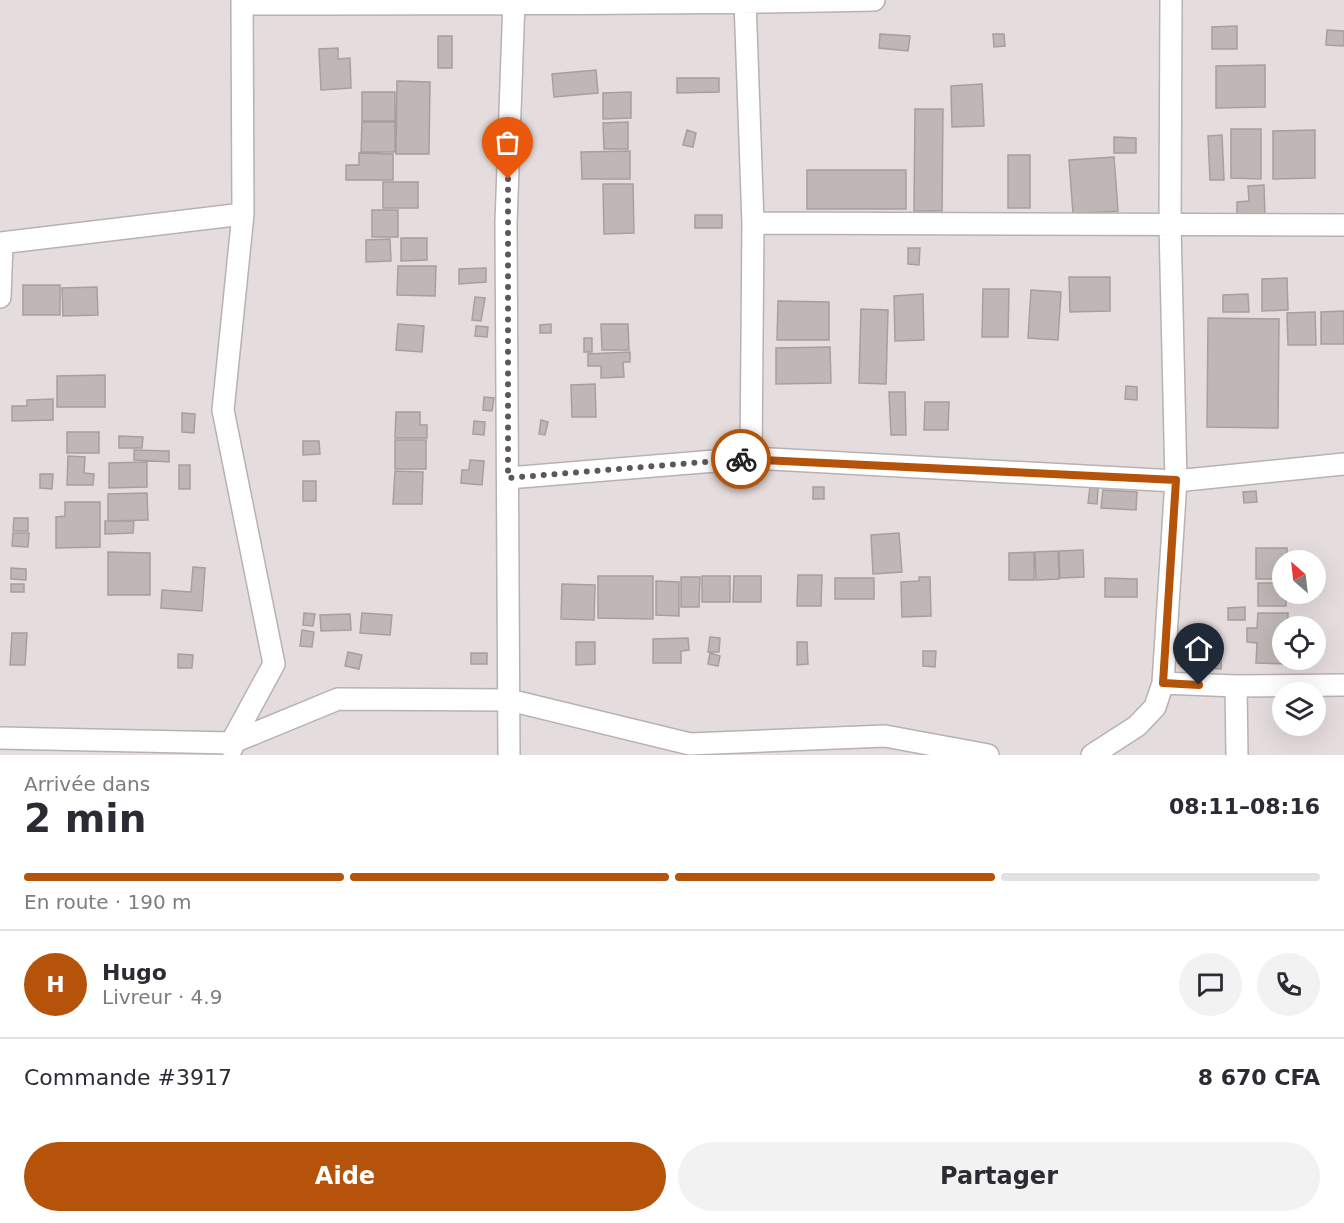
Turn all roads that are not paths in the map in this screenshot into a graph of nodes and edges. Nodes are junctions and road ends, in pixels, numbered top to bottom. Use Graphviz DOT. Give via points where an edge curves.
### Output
graph roads {
  1 [pos="874,0"];
  2 [pos="1171,0"];
  3 [pos="514,1"];
  4 [pos="745,1"];
  5 [pos="242,2"];
  6 [pos="243,214"];
  7 [pos="753,223"];
  8 [pos="1170,225"];
  9 [pos="1344,225"];
  10 [pos="1,243"];
  11 [pos="0,297"];
  12 [pos="751,458"];
  13 [pos="1344,464"];
  14 [pos="508,478"];
  15 [pos="1176,480"];
  16 [pos="1163,683"];
  17 [pos="1344,685"];
  18 [pos="1236,686"];
  19 [pos="509,700"];
  20 [pos="0,738"];
  21 [pos="884,745"];
  22 [pos="232,749"];
  23 [pos="691,749"];
  24 [pos="509,755"];
  25 [pos="988,755"];
  26 [pos="1092,755"];
  27 [pos="1237,755"];
  1 -- 4 [label="street"];
  2 -- 8 [label="street"];
  3 -- 4 [label="street"];
  3 -- 5 [label="street"];
  3 -- 14 [label="street" via="506,223"];
  4 -- 7 [label="street"];
  5 -- 6 [label="street"];
  6 -- 10 [label="street"];
  6 -- 22 [label="street" via="223,410 274,664"];
  7 -- 8 [label="street"];
  7 -- 12 [label="street"];
  8 -- 9 [label="street"];
  8 -- 15 [label="street"];
  10 -- 11 [label="street"];
  12 -- 14 [label="street"];
  12 -- 15 [label="street"];
  13 -- 15 [label="street"];
  14 -- 19 [label="street"];
  15 -- 16 [label="street"];
  16 -- 18 [label="street"];
  16 -- 26 [label="street" via="1155,707 1137,726"];
  17 -- 18 [label="street"];
  18 -- 27 [label="street"];
  19 -- 22 [label="street" via="338,699"];
  19 -- 23 [label="street"];
  19 -- 24 [label="street"];
  20 -- 22 [label="street"];
  21 -- 23 [label="street"];
  21 -- 25 [label="street"];
}
